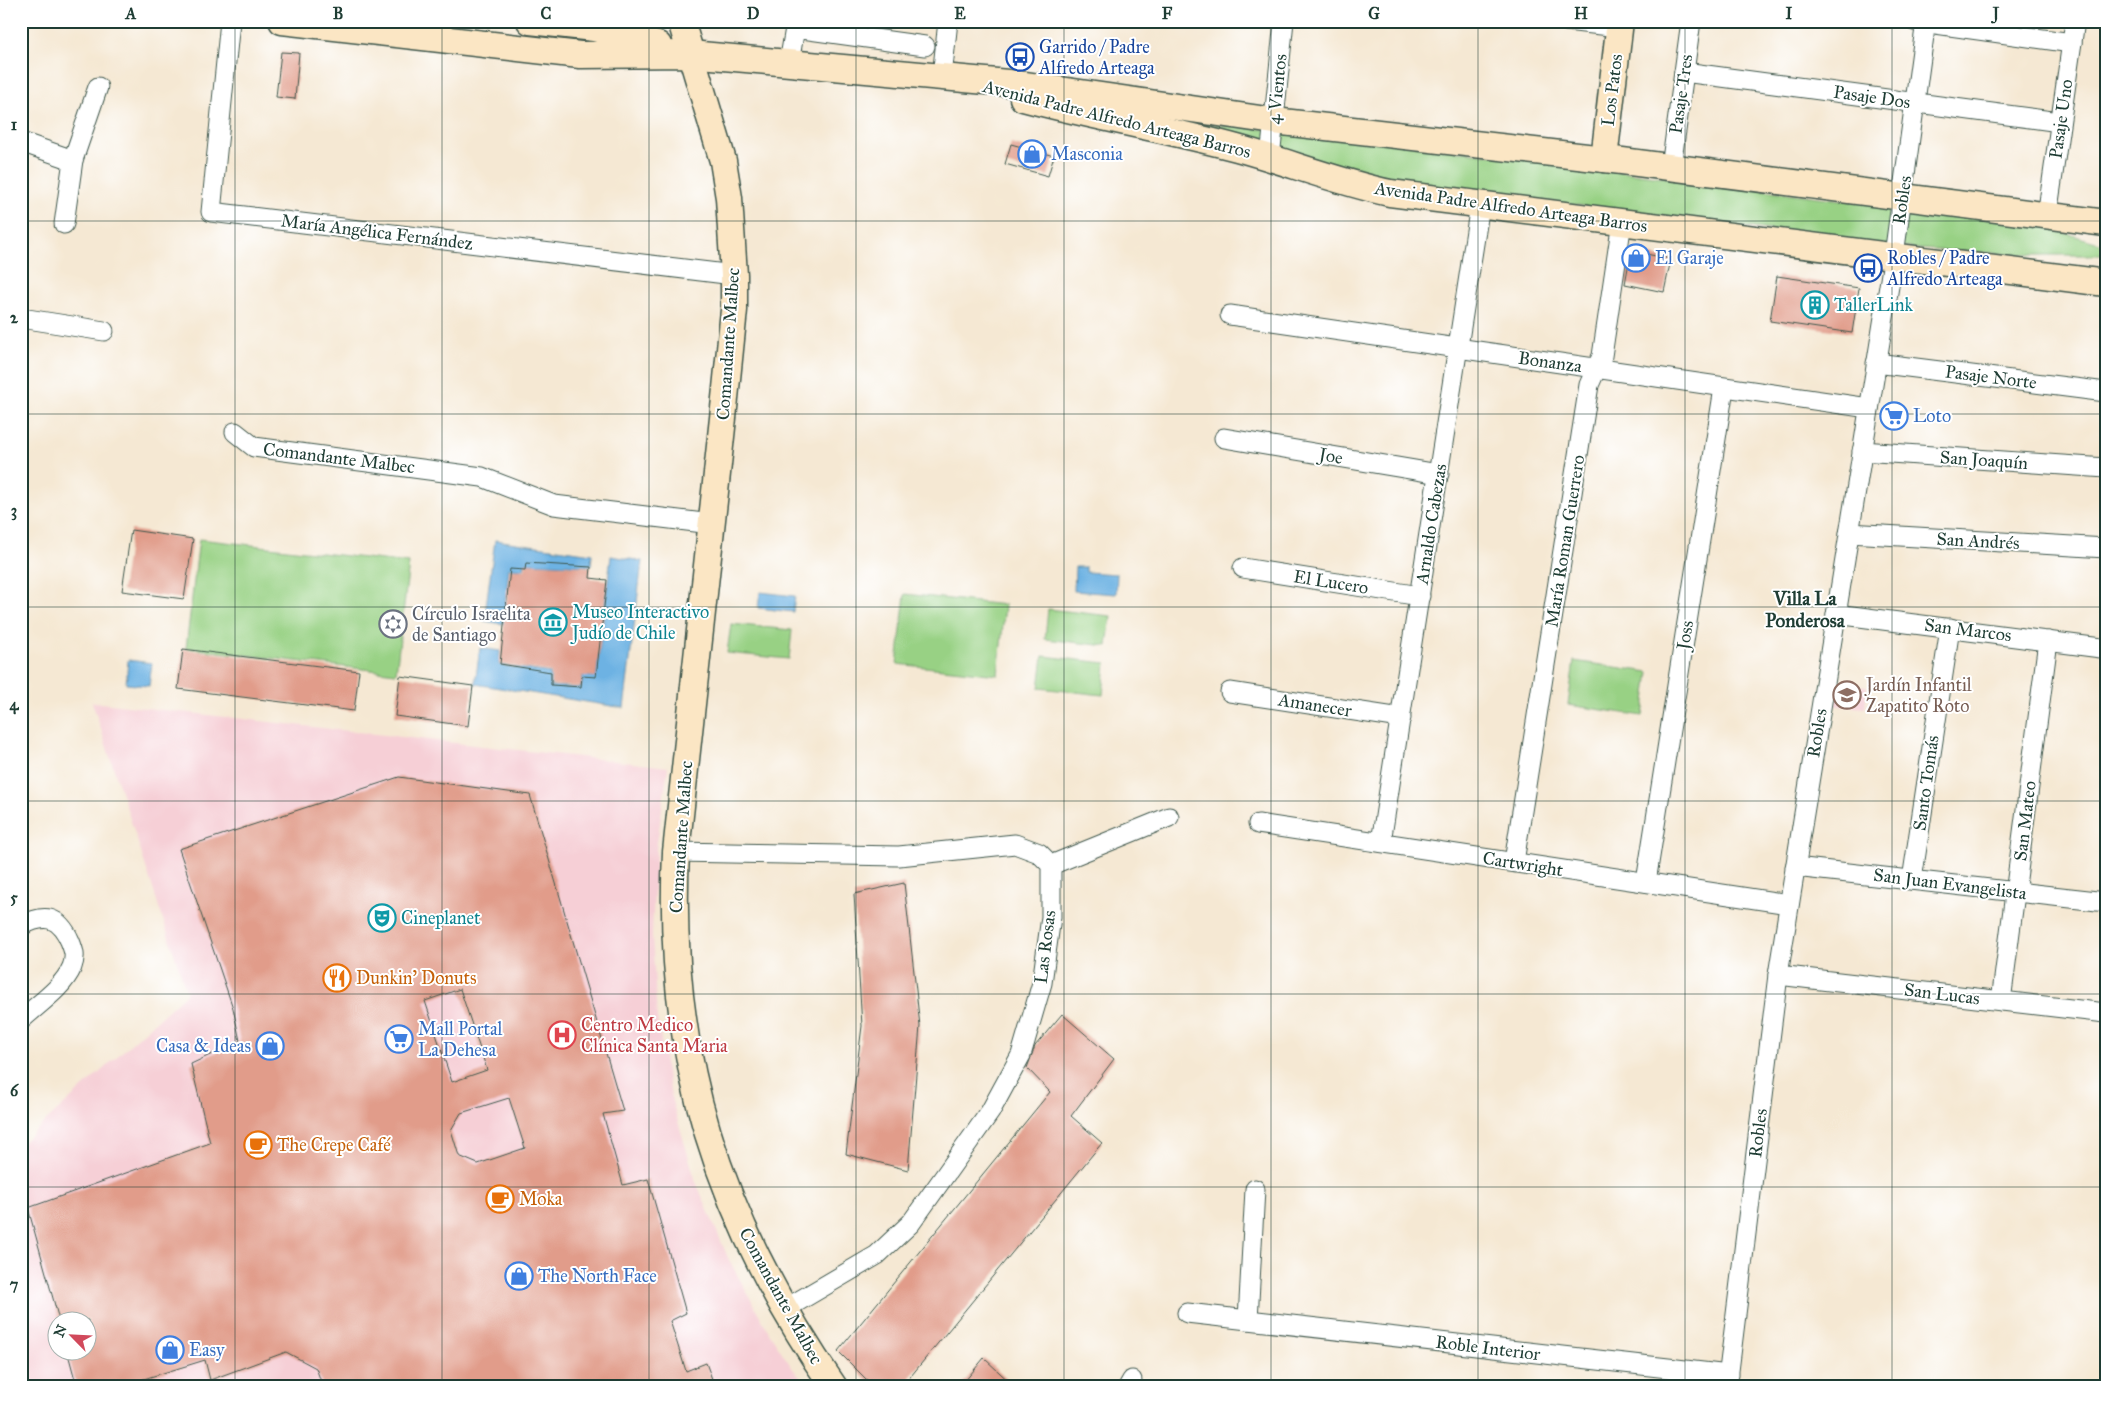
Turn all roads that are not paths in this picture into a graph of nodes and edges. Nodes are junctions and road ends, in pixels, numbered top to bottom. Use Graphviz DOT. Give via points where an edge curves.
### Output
graph roads {
  1 [pos="230,21"];
  2 [pos="282,21"];
  3 [pos="530,21"];
  4 [pos="681,21"];
  5 [pos="948,21"];
  6 [pos="1284,21"];
  7 [pos="1566,21"];
  8 [pos="1691,21"];
  9 [pos="2075,21"];
  10 [pos="1922,22"];
  11 [pos="1619,24"];
  12 [pos="2072,43"];
  13 [pos="925,46"];
  14 [pos="690,54"];
  15 [pos="789,63"];
  16 [pos="1684,72"];
  17 [pos="952,78"];
  18 [pos="98,87"];
  19 [pos="1914,103"];
  20 [pos="1274,121"];
  21 [pos="2060,122"];
  22 [pos="21,142"];
  23 [pos="1270,158"];
  24 [pos="1604,159"];
  25 [pos="73,160"];
  26 [pos="1671,167"];
  27 [pos="1902,198"];
  28 [pos="1480,204"];
  29 [pos="2047,216"];
  30 [pos="1622,222"];
  31 [pos="2106,223"];
  32 [pos="64,224"];
  33 [pos="2106,232"];
  34 [pos="1894,255"];
  35 [pos="2106,269"];
  36 [pos="2041,274"];
  37 [pos="734,275"];
  38 [pos="2106,283"];
  39 [pos="1230,315"];
  40 [pos="21,318"];
  41 [pos="104,331"];
  42 [pos="1458,349"];
  43 [pos="1876,363"];
  44 [pos="1596,369"];
  45 [pos="1724,388"];
  46 [pos="2106,392"];
  47 [pos="1869,408"];
  48 [pos="236,432"];
  49 [pos="1224,438"];
  50 [pos="1862,451"];
  51 [pos="2106,468"];
  52 [pos="1439,474"];
  53 [pos="712,524"];
  54 [pos="1849,533"];
  55 [pos="2106,548"];
  56 [pos="1243,568"];
  57 [pos="1420,596"];
  58 [pos="1836,614"];
  59 [pos="1950,628"];
  60 [pos="2048,641"];
  61 [pos="2100,648"];
  62 [pos="1230,692"];
  63 [pos="1401,718"];
  64 [pos="1169,817"];
  65 [pos="1258,824"];
  66 [pos="1381,842"];
  67 [pos="676,852"];
  68 [pos="1514,862"];
  69 [pos="1051,865"];
  70 [pos="1795,867"];
  71 [pos="1912,880"];
  72 [pos="1646,882"];
  73 [pos="2015,892"];
  74 [pos="2106,902"];
  75 [pos="1789,904"];
  76 [pos="21,926"];
  77 [pos="1778,975"];
  78 [pos="2001,1001"];
  79 [pos="2106,1013"];
  80 [pos="21,1020"];
  81 [pos="1255,1189"];
  82 [pos="785,1309"];
  83 [pos="1187,1313"];
  84 [pos="1248,1320"];
  85 [pos="1728,1381"];
  86 [pos="834,1387"];
  1 -- 37 [label="street, María Angélica Fernández" via="211,212"];
  2 -- 14 [label="main road, Avenida Padre Alfredo Arteaga Barros" via="580,54"];
  3 -- 14 [label="main road, Avenida Padre Alfredo Arteaga Barros" via="594,28"];
  4 -- 14 [label="main road, Comandante Malbec"];
  5 -- 17 [label="street"];
  6 -- 20 [label="street, 4 Vientos"];
  7 -- 11 [label="street"];
  8 -- 16 [label="street, Pasaje Tres"];
  9 -- 12 [label="street, Pasaje Uno"];
  10 -- 12 [label="street"];
  10 -- 19 [label="street, Robles"];
  11 -- 24 [label="main road, Los Patos"];
  12 -- 21 [label="street, Pasaje Uno"];
  13 -- 15 [label="street" via="795,28"];
  14 -- 15 [label="main road, Avenida Padre Alfredo Arteaga Barros"];
  14 -- 37 [label="main road, Comandante Malbec" via="723,161"];
  15 -- 17 [label="main road, Avenida Padre Alfredo Arteaga Barros"];
  16 -- 19 [label="street, Pasaje Dos"];
  16 -- 26 [label="street, Pasaje Tres"];
  17 -- 20 [label="main road, Avenida Padre Alfredo Arteaga Barros" via="1081,92"];
  17 -- 23 [label="main road, Avenida Padre Alfredo Arteaga Barros" via="1063,109"];
  18 -- 25 [label="street"];
  19 -- 21 [label="street, Pasaje Dos"];
  19 -- 27 [label="street, Robles"];
  20 -- 23 [label="street, 4 Vientos"];
  20 -- 24 [label="main road, Avenida Padre Alfredo Arteaga Barros"];
  21 -- 29 [label="street, Pasaje Uno"];
  22 -- 25 [label="street"];
  23 -- 28 [label="main road, Avenida Padre Alfredo Arteaga Barros" via="1375,190"];
  24 -- 26 [label="main road, Avenida Padre Alfredo Arteaga Barros"];
  25 -- 32 [label="street"];
  26 -- 27 [label="main road, Avenida Padre Alfredo Arteaga Barros"];
  27 -- 29 [label="main road, Avenida Padre Alfredo Arteaga Barros"];
  27 -- 34 [label="street, Robles"];
  28 -- 30 [label="main road, Avenida Padre Alfredo Arteaga Barros"];
  28 -- 42 [label="street, Arnaldo Cabezas"];
  29 -- 31 [label="main road, Avenida Padre Alfredo Arteaga Barros"];
  29 -- 33 [label="main road, Avenida Padre Alfredo Arteaga Barros"];
  30 -- 34 [label="main road, Avenida Padre Alfredo Arteaga Barros"];
  30 -- 44 [label="street, María Roman Guerrero" via="1602,356"];
  34 -- 36 [label="main road, Avenida Padre Alfredo Arteaga Barros"];
  34 -- 43 [label="street, Robles"];
  35 -- 36 [label="main road, Avenida Padre Alfredo Arteaga Barros"];
  36 -- 38 [label="main road, Avenida Padre Alfredo Arteaga Barros"];
  37 -- 53 [label="main road, Comandante Malbec" via="732,330"];
  39 -- 42 [label="street, Bonanza"];
  40 -- 41 [label="street"];
  42 -- 44 [label="street, Bonanza"];
  42 -- 52 [label="street, Arnaldo Cabezas"];
  43 -- 46 [label="street, Pasaje Norte"];
  43 -- 47 [label="street, Robles"];
  44 -- 45 [label="street, Bonanza"];
  44 -- 68 [label="street, María Roman Guerrero" via="1589,385"];
  45 -- 47 [label="street, Bonanza"];
  45 -- 72 [label="street, Joss"];
  47 -- 50 [label="street, Robles"];
  48 -- 53 [label="street, Comandante Malbec" via="254,447 482,477 554,505"];
  49 -- 52 [label="street, Joe"];
  50 -- 51 [label="street, San Joaquín"];
  50 -- 54 [label="street, Robles"];
  52 -- 57 [label="street, Arnaldo Cabezas"];
  53 -- 67 [label="main road, Comandante Malbec"];
  54 -- 55 [label="street, San Andrés"];
  54 -- 58 [label="street, Robles"];
  56 -- 57 [label="street, El Lucero"];
  57 -- 63 [label="street, Arnaldo Cabezas"];
  58 -- 59 [label="street, San Marcos"];
  58 -- 70 [label="street, Robles"];
  59 -- 60 [label="street, San Marcos"];
  59 -- 71 [label="street, Santo Tomás"];
  60 -- 61 [label="street, San Marcos"];
  60 -- 73 [label="street, San Mateo"];
  62 -- 63 [label="street, Amanecer"];
  63 -- 66 [label="street, Arnaldo Cabezas"];
  64 -- 69 [label="street"];
  65 -- 66 [label="street, Cartwright"];
  66 -- 68 [label="street, Cartwright"];
  67 -- 69 [label="street" via="899,856 1015,844 1039,853"];
  67 -- 82 [label="main road, Comandante Malbec" via="674,922 677,982 700,1110 741,1224"];
  68 -- 72 [label="street, Cartwright"];
  69 -- 82 [label="street, Las Rosas" via="1051,917 1042,983 1021,1055 990,1112 911,1223 877,1255"];
  70 -- 71 [label="street, San Juan Evangelista"];
  70 -- 75 [label="street, Robles"];
  71 -- 73 [label="street, San Juan Evangelista"];
  72 -- 75 [label="street, Cartwright"];
  73 -- 74 [label="street, San Juan Evangelista"];
  73 -- 78 [label="street, San Mateo"];
  75 -- 77 [label="street, Robles"];
  76 -- 80 [label="street" via="34,919 58,921 76,954 64,979"];
  77 -- 78 [label="street, San Lucas"];
  77 -- 85 [label="street, Robles"];
  78 -- 79 [label="street, San Lucas"];
  81 -- 84 [label="street"];
  82 -- 86 [label="main road, Comandante Malbec"];
  83 -- 84 [label="street, Roble Interior"];
  84 -- 85 [label="street, Roble Interior"];
}
